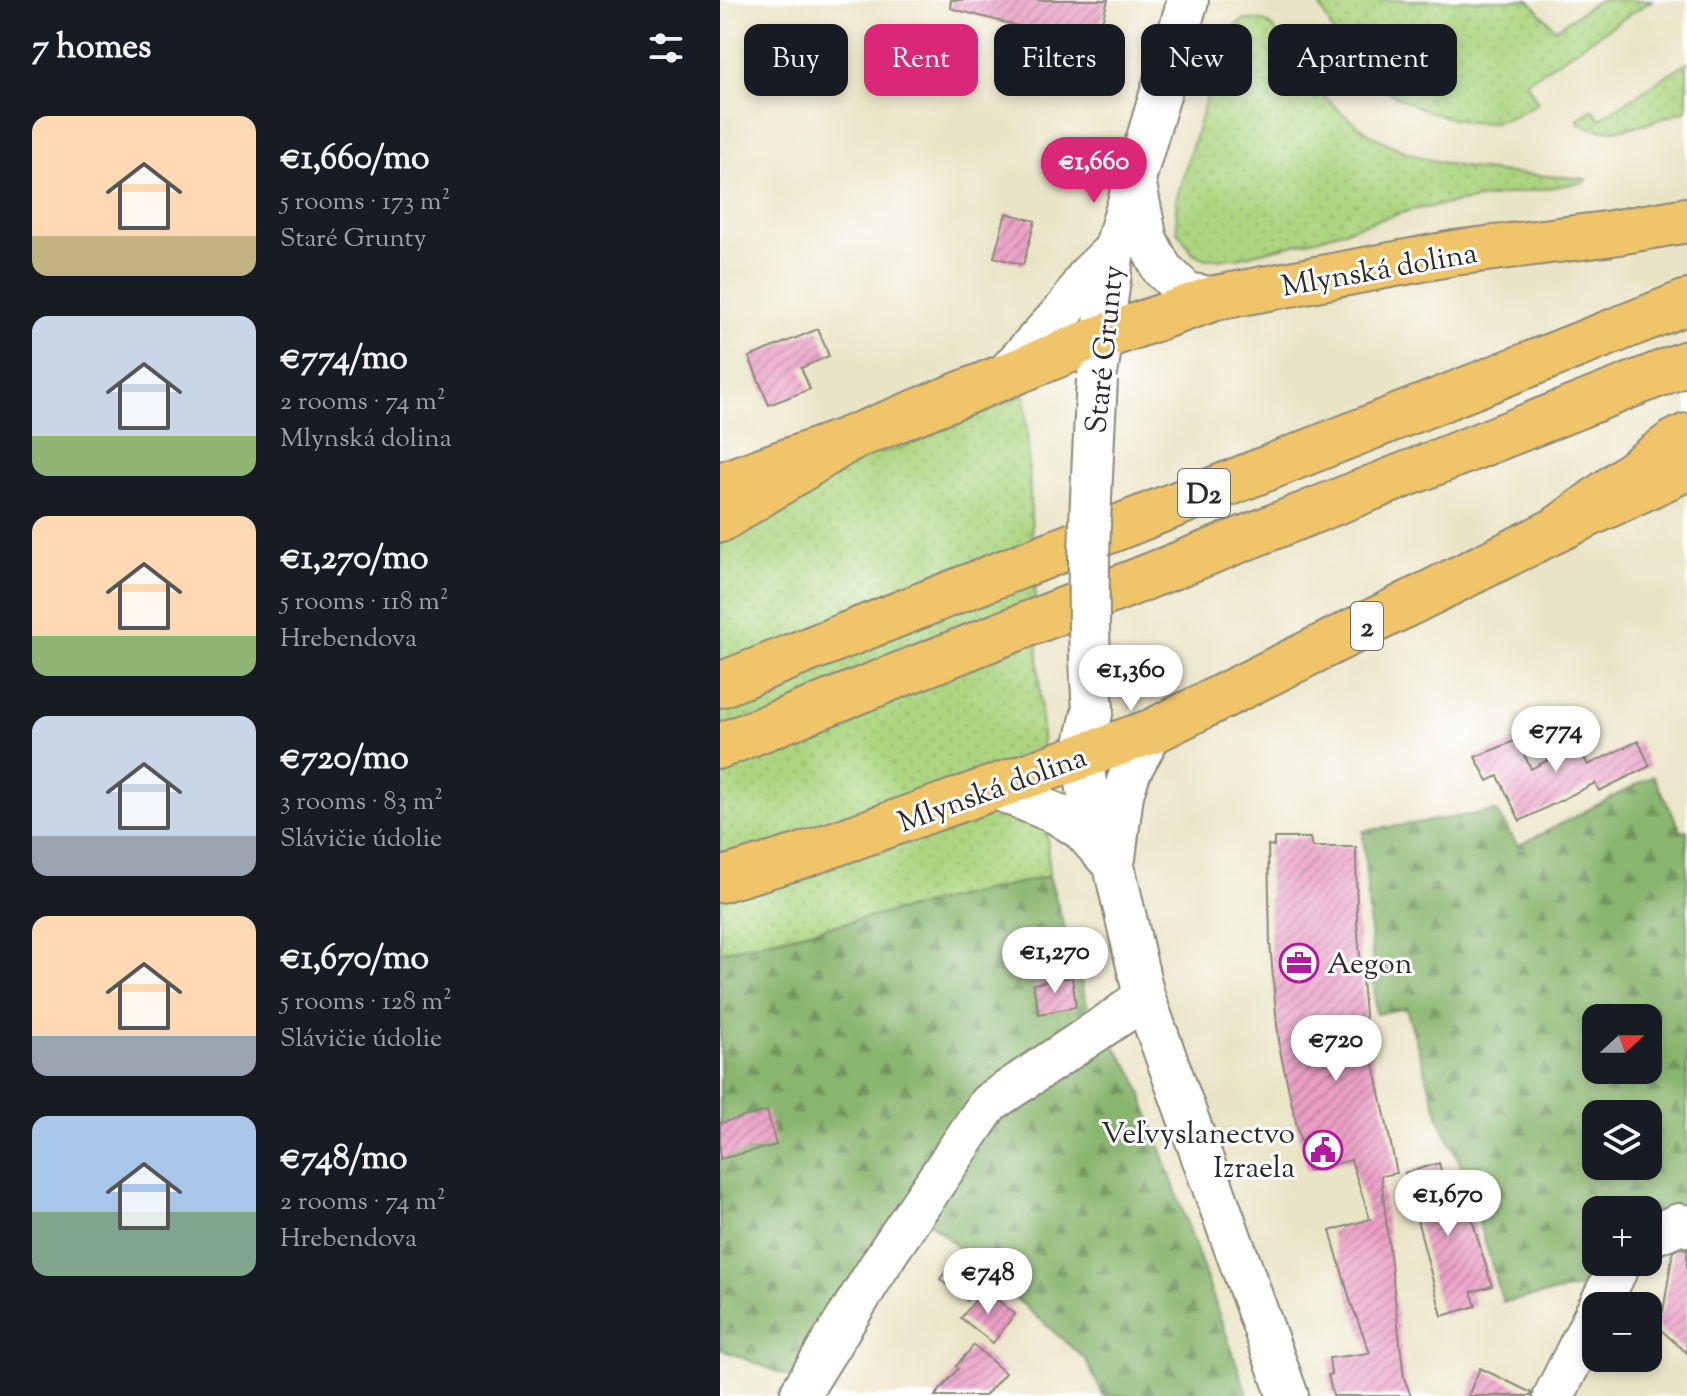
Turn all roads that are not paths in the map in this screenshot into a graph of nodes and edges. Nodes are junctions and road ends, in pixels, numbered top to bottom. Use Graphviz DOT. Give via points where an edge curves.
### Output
graph roads {
  1 [pos="1188,0"];
  2 [pos="1135,177"];
  3 [pos="1687,220"];
  4 [pos="1114,250"];
  5 [pos="1215,298"];
  6 [pos="1687,302"];
  7 [pos="1098,359"];
  8 [pos="1687,363"];
  9 [pos="1004,376"];
  10 [pos="1687,436"];
  11 [pos="849,439"];
  12 [pos="1687,468"];
  13 [pos="720,485"];
  14 [pos="720,520"];
  15 [pos="1556,530"];
  16 [pos="720,685"];
  17 [pos="1153,731"];
  18 [pos="1096,737"];
  19 [pos="720,746"];
  20 [pos="994,788"];
  21 [pos="1123,794"];
  22 [pos="1114,866"];
  23 [pos="720,880"];
  24 [pos="1133,1005"];
  25 [pos="1687,1226"];
  26 [pos="1662,1231"];
  27 [pos="1582,1340"];
  28 [pos="801,1392"];
  29 [pos="1288,1396"];
  30 [pos="1554,1396"];
  1 -- 2 [label="street, Staré Grunty"];
  2 -- 4 [label="street, Staré Grunty"];
  2 -- 5 [label="street" via="1147,240 1162,269 1187,293"];
  3 -- 5 [label="main road, Mlynská dolina" via="1454,253"];
  4 -- 7 [label="street, Staré Grunty"];
  4 -- 9 [label="street"];
  5 -- 7 [label="main road, Mlynská dolina"];
  6 -- 16 [label="main road, D2"];
  7 -- 9 [label="main road, Mlynská dolina"];
  7 -- 18 [label="street, Staré Grunty, bridge" via="1088,557"];
  8 -- 19 [label="main road, D2"];
  9 -- 11 [label="main road, Mlynská dolina"];
  10 -- 15 [label="main road"];
  11 -- 13 [label="main road, Mlynská dolina"];
  11 -- 14 [label="main road"];
  12 -- 15 [label="main road, Mlynská dolina / 2"];
  15 -- 17 [label="main road, Mlynská dolina / 2"];
  17 -- 18 [label="main road, Mlynská dolina / 2"];
  17 -- 21 [label="street"];
  18 -- 20 [label="main road, Mlynská dolina / 2"];
  18 -- 21 [label="street"];
  18 -- 22 [label="street" via="1088,795"];
  20 -- 22 [label="street" via="1082,830"];
  20 -- 23 [label="main road, Mlynská dolina / 2"];
  21 -- 22 [label="street"];
  22 -- 24 [label="street"];
  24 -- 28 [label="street" via="989,1103"];
  24 -- 29 [label="street"];
  25 -- 26 [label="street"];
  27 -- 30 [label="street"];
}
